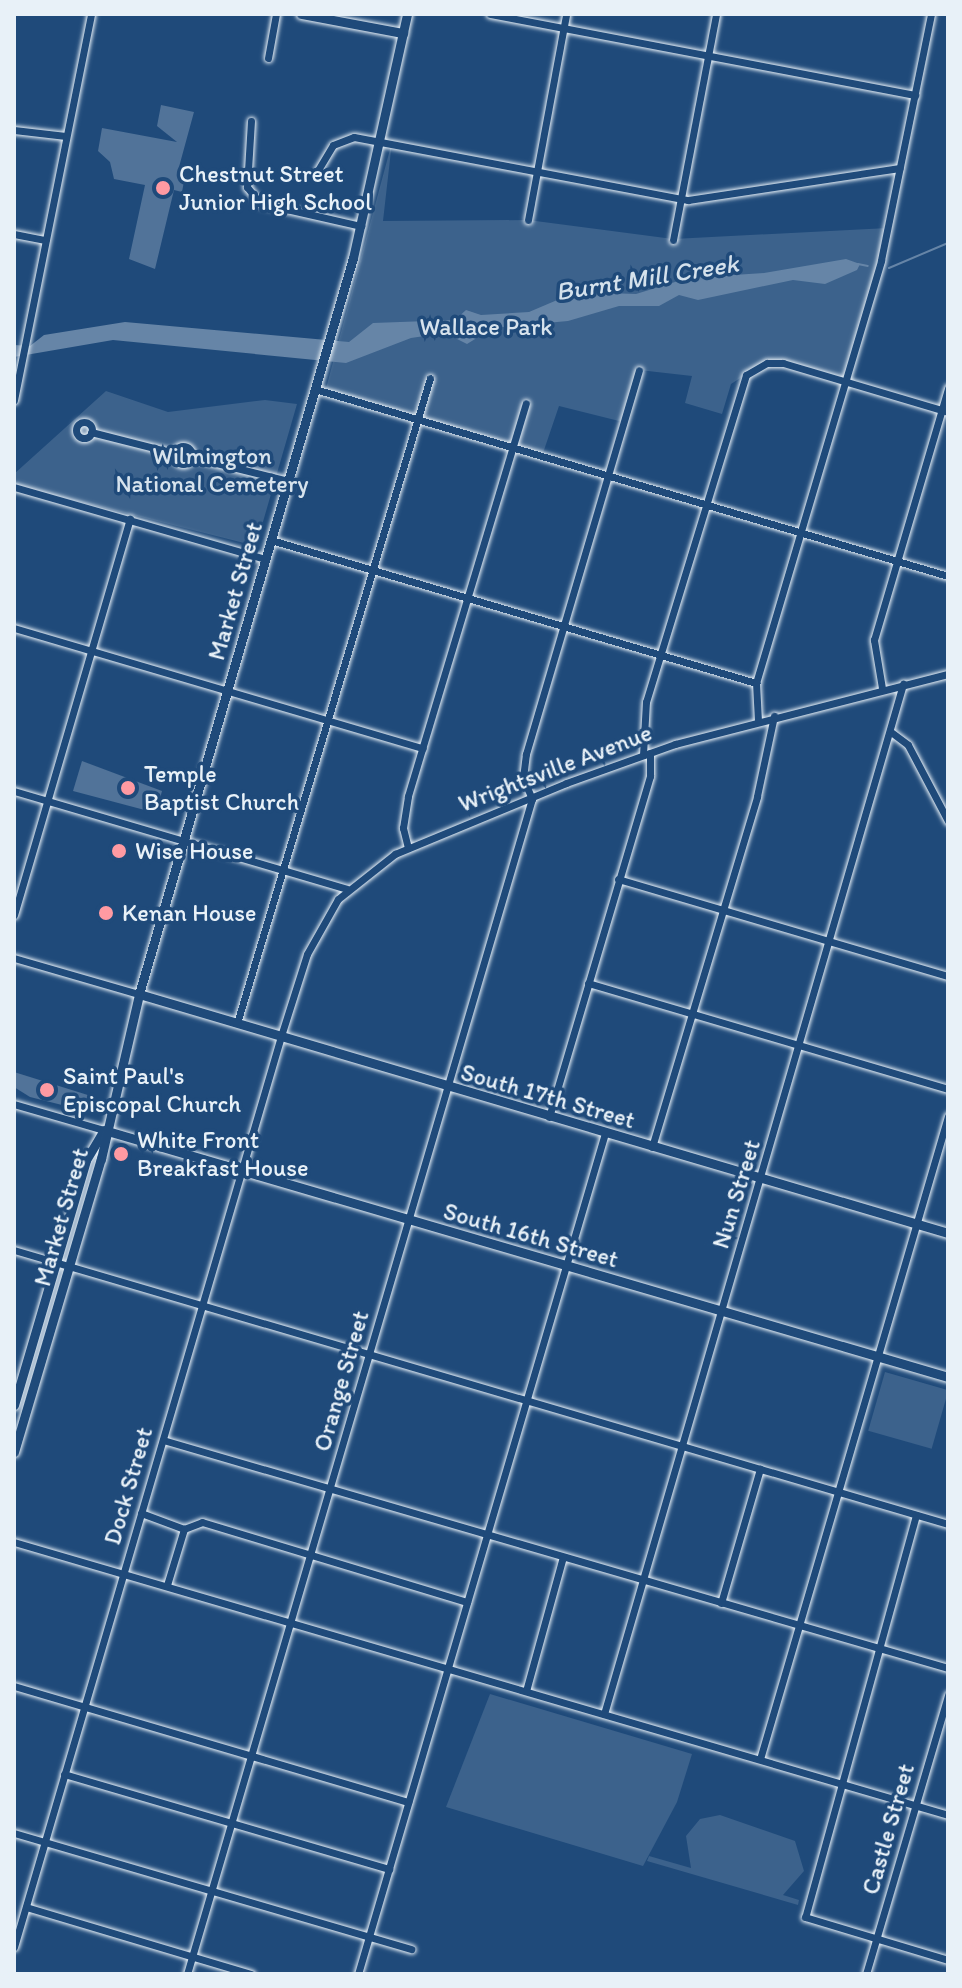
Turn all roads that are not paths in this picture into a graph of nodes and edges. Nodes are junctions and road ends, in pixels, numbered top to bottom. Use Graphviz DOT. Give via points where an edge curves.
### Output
graph roads {
  1 [pos="91,14"];
  2 [pos="276,14"];
  3 [pos="301,14"];
  4 [pos="407,14"];
  5 [pos="490,14"];
  6 [pos="566,14"];
  7 [pos="716,14"];
  8 [pos="931,14"];
  9 [pos="564,28"];
  10 [pos="403,33"];
  11 [pos="708,56"];
  12 [pos="268,58"];
  13 [pos="915,95"];
  14 [pos="251,121"];
  15 [pos="14,130"];
  16 [pos="66,136"];
  17 [pos="381,140"];
  18 [pos="900,168"];
  19 [pos="318,170"];
  20 [pos="537,170"];
  21 [pos="680,198"];
  22 [pos="528,220"];
  23 [pos="361,226"];
  24 [pos="14,234"];
  25 [pos="45,240"];
  26 [pos="673,240"];
  27 [pos="639,370"];
  28 [pos="430,378"];
  29 [pos="845,382"];
  30 [pos="948,388"];
  31 [pos="315,389"];
  32 [pos="14,400"];
  33 [pos="526,403"];
  34 [pos="945,411"];
  35 [pos="414,418"];
  36 [pos="91,432"];
  37 [pos="511,447"];
  38 [pos="174,453"];
  39 [pos="192,457"];
  40 [pos="608,476"];
  41 [pos="288,481"];
  42 [pos="14,487"];
  43 [pos="704,504"];
  44 [pos="130,519"];
  45 [pos="801,533"];
  46 [pos="271,540"];
  47 [pos="265,559"];
  48 [pos="897,561"];
  49 [pos="370,569"];
  50 [pos="948,576"];
  51 [pos="467,598"];
  52 [pos="564,626"];
  53 [pos="14,628"];
  54 [pos="91,651"];
  55 [pos="660,654"];
  56 [pos="948,674"];
  57 [pos="756,683"];
  58 [pos="903,684"];
  59 [pos="882,688"];
  60 [pos="227,689"];
  61 [pos="774,716"];
  62 [pos="326,720"];
  63 [pos="758,721"];
  64 [pos="891,732"];
  65 [pos="423,748"];
  66 [pos="647,754"];
  67 [pos="14,791"];
  68 [pos="532,799"];
  69 [pos="47,801"];
  70 [pos="948,821"];
  71 [pos="182,840"];
  72 [pos="408,848"];
  73 [pos="282,870"];
  74 [pos="618,879"];
  75 [pos="347,889"];
  76 [pos="723,910"];
  77 [pos="14,915"];
  78 [pos="830,942"];
  79 [pos="14,958"];
  80 [pos="948,976"];
  81 [pos="588,983"];
  82 [pos="139,994"];
  83 [pos="692,1014"];
  84 [pos="237,1023"];
  85 [pos="281,1036"];
  86 [pos="800,1045"];
  87 [pos="448,1087"];
  88 [pos="948,1089"];
  89 [pos="14,1104"];
  90 [pos="948,1116"];
  91 [pos="549,1117"];
  92 [pos="104,1130"];
  93 [pos="605,1133"];
  94 [pos="652,1147"];
  95 [pos="242,1171"];
  96 [pos="761,1179"];
  97 [pos="409,1220"];
  98 [pos="917,1225"];
  99 [pos="948,1233"];
  100 [pos="14,1250"];
  101 [pos="57,1262"];
  102 [pos="68,1266"];
  103 [pos="566,1266"];
  104 [pos="202,1306"];
  105 [pos="722,1312"];
  106 [pos="369,1355"];
  107 [pos="878,1358"];
  108 [pos="948,1377"];
  109 [pos="15,1399"];
  110 [pos="526,1402"];
  111 [pos="163,1440"];
  112 [pos="683,1447"];
  113 [pos="14,1452"];
  114 [pos="760,1469"];
  115 [pos="330,1488"];
  116 [pos="839,1492"];
  117 [pos="141,1513"];
  118 [pos="916,1515"];
  119 [pos="948,1524"];
  120 [pos="184,1529"];
  121 [pos="487,1534"];
  122 [pos="14,1542"];
  123 [pos="310,1555"];
  124 [pos="563,1557"];
  125 [pos="124,1573"];
  126 [pos="643,1580"];
  127 [pos="167,1585"];
  128 [pos="467,1602"];
  129 [pos="721,1603"];
  130 [pos="291,1622"];
  131 [pos="799,1626"];
  132 [pos="878,1649"];
  133 [pos="448,1667"];
  134 [pos="948,1668"];
  135 [pos="14,1686"];
  136 [pos="526,1691"];
  137 [pos="948,1695"];
  138 [pos="84,1707"];
  139 [pos="604,1714"];
  140 [pos="251,1757"];
  141 [pos="760,1759"];
  142 [pos="64,1774"];
  143 [pos="843,1784"];
  144 [pos="408,1802"];
  145 [pos="916,1806"];
  146 [pos="948,1815"];
  147 [pos="232,1822"];
  148 [pos="14,1833"];
  149 [pos="45,1842"];
  150 [pos="389,1869"];
  151 [pos="212,1891"];
  152 [pos="26,1907"];
  153 [pos="369,1936"];
  154 [pos="876,1939"];
  155 [pos="14,1947"];
  156 [pos="411,1949"];
  157 [pos="192,1957"];
  158 [pos="948,1960"];
  159 [pos="187,1974"];
  160 [pos="251,1974"];
  161 [pos="358,1974"];
  162 [pos="866,1974"];
  1 -- 16 [label="street"];
  2 -- 12 [label="street"];
  3 -- 10 [label="main road"];
  4 -- 10 [label="main road, Market Street"];
  5 -- 9 [label="street"];
  6 -- 9 [label="street"];
  7 -- 11 [label="street"];
  8 -- 13 [label="street"];
  9 -- 11 [label="street"];
  9 -- 20 [label="street"];
  10 -- 17 [label="main road, Market Street"];
  11 -- 13 [label="street"];
  11 -- 21 [label="street"];
  13 -- 18 [label="street"];
  14 -- 23 [label="street" via="247,187 260,203"];
  15 -- 16 [label="street"];
  16 -- 25 [label="street"];
  17 -- 19 [label="street" via="354,137 333,145"];
  17 -- 20 [label="street"];
  17 -- 23 [label="main road, Market Street"];
  18 -- 21 [label="street"];
  18 -- 29 [label="street"];
  20 -- 21 [label="street"];
  20 -- 22 [label="street"];
  21 -- 26 [label="street"];
  23 -- 31 [label="main road, Market Street"];
  24 -- 25 [label="street"];
  25 -- 32 [label="street"];
  27 -- 40 [label="street"];
  28 -- 35 [label="street"];
  29 -- 34 [label="street"];
  29 -- 43 [label="street" via="783,363 754,369 737,391"];
  29 -- 45 [label="street"];
  30 -- 34 [label="street"];
  31 -- 35 [label="street"];
  31 -- 41 [label="main road, Market Street"];
  33 -- 37 [label="street"];
  34 -- 48 [label="street"];
  35 -- 37 [label="street"];
  35 -- 49 [label="street"];
  36 -- 38 [label="street"];
  37 -- 40 [label="street"];
  37 -- 51 [label="street"];
  38 -- 39 [label="street" via="184,446"];
  38 -- 39 [label="street" via="181,464"];
  39 -- 41 [label="street"];
  40 -- 43 [label="street"];
  40 -- 52 [label="street"];
  41 -- 46 [label="main road, Market Street"];
  42 -- 44 [label="street"];
  43 -- 45 [label="street"];
  43 -- 55 [label="street"];
  44 -- 47 [label="street"];
  44 -- 54 [label="street"];
  45 -- 48 [label="street"];
  45 -- 57 [label="street"];
  46 -- 47 [label="main road, Market Street"];
  46 -- 49 [label="street"];
  47 -- 60 [label="main road, Market Street"];
  48 -- 50 [label="street"];
  48 -- 59 [label="street" via="874,640"];
  49 -- 51 [label="street"];
  49 -- 62 [label="street"];
  51 -- 52 [label="street"];
  51 -- 65 [label="street"];
  52 -- 55 [label="street"];
  52 -- 68 [label="street" via="523,768"];
  53 -- 54 [label="street"];
  54 -- 60 [label="street"];
  54 -- 69 [label="street"];
  55 -- 57 [label="street"];
  55 -- 66 [label="street" via="641,720"];
  56 -- 58 [label="street, Wrightsville Avenue"];
  57 -- 63 [label="street"];
  58 -- 59 [label="street, Wrightsville Avenue"];
  58 -- 64 [label="street, Nun Street"];
  59 -- 61 [label="street, Wrightsville Avenue"];
  60 -- 62 [label="street"];
  60 -- 71 [label="main road, Market Street"];
  61 -- 63 [label="street, Wrightsville Avenue"];
  61 -- 76 [label="street"];
  62 -- 65 [label="street"];
  62 -- 73 [label="street"];
  63 -- 66 [label="street, Wrightsville Avenue"];
  64 -- 70 [label="street" via="908,745"];
  64 -- 78 [label="street, Nun Street"];
  65 -- 72 [label="street" via="404,815"];
  66 -- 68 [label="street, Wrightsville Avenue"];
  66 -- 74 [label="street" via="650,776"];
  67 -- 69 [label="street"];
  68 -- 72 [label="street, Wrightsville Avenue"];
  68 -- 87 [label="street, Orange Street"];
  69 -- 71 [label="street"];
  69 -- 77 [label="street"];
  71 -- 73 [label="street"];
  71 -- 82 [label="main road, Market Street"];
  72 -- 75 [label="street, Wrightsville Avenue"];
  73 -- 75 [label="street"];
  73 -- 84 [label="street"];
  74 -- 76 [label="street"];
  74 -- 81 [label="street"];
  75 -- 85 [label="street, Wrightsville Avenue" via="307,954"];
  76 -- 78 [label="street"];
  76 -- 83 [label="street"];
  78 -- 80 [label="street"];
  78 -- 86 [label="street, Nun Street"];
  79 -- 82 [label="street"];
  81 -- 83 [label="street"];
  81 -- 91 [label="street"];
  82 -- 84 [label="main road, South 17th Street"];
  82 -- 92 [label="main road, Market Street"];
  83 -- 86 [label="street"];
  83 -- 94 [label="street"];
  84 -- 85 [label="main road, South 17th Street"];
  85 -- 87 [label="main road, South 17th Street"];
  85 -- 95 [label="street, Dock Street"];
  86 -- 88 [label="street"];
  86 -- 96 [label="street, Nun Street"];
  87 -- 91 [label="main road, South 17th Street"];
  87 -- 97 [label="street, Orange Street"];
  89 -- 92 [label="street"];
  90 -- 98 [label="street"];
  91 -- 93 [label="main road, South 17th Street"];
  92 -- 95 [label="main road, South 16th Street"];
  92 -- 101 [label="main road, Market Street" via="86,1160"];
  92 -- 102 [label="main road, Market Street"];
  93 -- 94 [label="main road, South 17th Street"];
  93 -- 103 [label="street"];
  94 -- 96 [label="main road, South 17th Street"];
  95 -- 97 [label="main road, South 16th Street"];
  95 -- 104 [label="street, Dock Street"];
  96 -- 98 [label="main road, South 17th Street"];
  96 -- 105 [label="street, Nun Street"];
  97 -- 103 [label="main road, South 16th Street"];
  97 -- 106 [label="street, Orange Street"];
  98 -- 99 [label="main road, South 17th Street"];
  98 -- 107 [label="street"];
  100 -- 101 [label="street"];
  101 -- 102 [label="street"];
  101 -- 109 [label="main road, Market Street"];
  102 -- 104 [label="street"];
  102 -- 113 [label="main road, Market Street"];
  103 -- 105 [label="main road, South 16th Street"];
  103 -- 110 [label="street"];
  104 -- 106 [label="street"];
  104 -- 111 [label="street, Dock Street"];
  105 -- 107 [label="main road, South 16th Street"];
  105 -- 112 [label="street, Nun Street"];
  106 -- 110 [label="street"];
  106 -- 115 [label="street, Orange Street"];
  107 -- 108 [label="main road, South 16th Street"];
  107 -- 116 [label="street"];
  110 -- 112 [label="street"];
  110 -- 121 [label="street"];
  111 -- 115 [label="street"];
  111 -- 117 [label="street, Dock Street"];
  112 -- 114 [label="street"];
  112 -- 126 [label="street, Nun Street"];
  114 -- 116 [label="street"];
  114 -- 129 [label="street"];
  115 -- 121 [label="street"];
  115 -- 123 [label="street, Orange Street"];
  116 -- 118 [label="street"];
  116 -- 131 [label="street"];
  117 -- 120 [label="street"];
  117 -- 125 [label="street, Dock Street"];
  118 -- 119 [label="street"];
  118 -- 132 [label="street"];
  120 -- 123 [label="street" via="202,1522"];
  120 -- 127 [label="street"];
  121 -- 124 [label="street"];
  121 -- 128 [label="street"];
  122 -- 125 [label="street"];
  123 -- 128 [label="street"];
  123 -- 130 [label="street, Orange Street"];
  124 -- 126 [label="street"];
  124 -- 136 [label="street"];
  125 -- 127 [label="street"];
  125 -- 138 [label="street, Dock Street"];
  126 -- 129 [label="street"];
  126 -- 139 [label="street, Nun Street"];
  127 -- 130 [label="street"];
  128 -- 133 [label="street"];
  129 -- 131 [label="street"];
  130 -- 133 [label="street"];
  130 -- 140 [label="street, Orange Street"];
  131 -- 132 [label="street"];
  131 -- 141 [label="street"];
  132 -- 134 [label="street"];
  132 -- 143 [label="street" via="841,1772"];
  133 -- 136 [label="street"];
  133 -- 144 [label="street"];
  135 -- 138 [label="street"];
  136 -- 139 [label="street"];
  137 -- 145 [label="street, Castle Street"];
  138 -- 140 [label="street"];
  138 -- 142 [label="street, Dock Street"];
  139 -- 141 [label="street"];
  140 -- 144 [label="street"];
  140 -- 147 [label="street, Orange Street"];
  141 -- 143 [label="street"];
  142 -- 147 [label="street"];
  142 -- 149 [label="street, Dock Street"];
  143 -- 145 [label="street"];
  143 -- 154 [label="street" via="805,1917"];
  144 -- 150 [label="street"];
  145 -- 146 [label="street"];
  145 -- 154 [label="street, Castle Street"];
  147 -- 150 [label="street"];
  147 -- 151 [label="street, Orange Street"];
  148 -- 149 [label="street"];
  149 -- 151 [label="street"];
  149 -- 152 [label="street, Dock Street"];
  150 -- 153 [label="street"];
  151 -- 153 [label="street"];
  151 -- 157 [label="street, Orange Street"];
  152 -- 155 [label="street, Dock Street"];
  152 -- 157 [label="street"];
  153 -- 156 [label="street"];
  153 -- 161 [label="street"];
  154 -- 158 [label="street"];
  154 -- 162 [label="street, Castle Street"];
  157 -- 159 [label="street, Orange Street"];
  157 -- 160 [label="street"];
}
